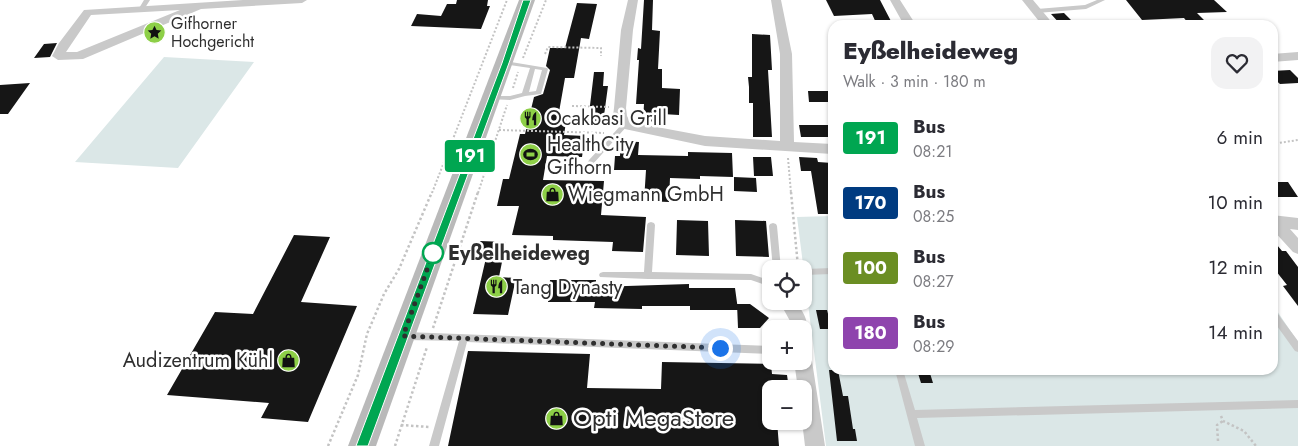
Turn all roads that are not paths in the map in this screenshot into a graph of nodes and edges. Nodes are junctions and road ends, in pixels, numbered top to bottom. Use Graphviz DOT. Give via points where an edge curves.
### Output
graph roads {
  1 [pos="302,0"];
  2 [pos="527,0"];
  3 [pos="633,0"];
  4 [pos="776,0"];
  5 [pos="895,0"];
  6 [pos="1027,0"];
  7 [pos="1102,0"];
  8 [pos="144,5"];
  9 [pos="198,7"];
  10 [pos="1037,11"];
  11 [pos="907,20"];
  12 [pos="1044,20"];
  13 [pos="1298,56"];
  14 [pos="1278,58"];
  15 [pos="513,63"];
  16 [pos="533,67"];
  17 [pos="525,94"];
  18 [pos="501,98"];
  19 [pos="620,129"];
  20 [pos="786,147"];
  21 [pos="828,149"];
  22 [pos="592,162"];
  23 [pos="1278,222"];
  24 [pos="1298,224"];
  25 [pos="651,225"];
  26 [pos="773,226"];
  27 [pos="1278,226"];
  28 [pos="1298,248"];
  29 [pos="776,260"];
  30 [pos="812,272"];
  31 [pos="828,272"];
  32 [pos="603,275"];
  33 [pos="648,276"];
  34 [pos="762,281"];
  35 [pos="1278,320"];
  36 [pos="403,336"];
  37 [pos="464,338"];
  38 [pos="1298,348"];
  39 [pos="762,350"];
  40 [pos="804,370"];
  41 [pos="900,375"];
  42 [pos="1298,404"];
  43 [pos="911,414"];
  44 [pos="362,446"];
  45 [pos="434,446"];
  46 [pos="815,446"];
  47 [pos="920,446"];
  1 -- 9 [label="street"];
  2 -- 15 [label="street"];
  3 -- 19 [label="street" via="627,30"];
  4 -- 20 [label="street" via="786,47"];
  5 -- 11 [label="street"];
  6 -- 10 [label="street"];
  7 -- 10 [label="lane" via="1086,7"];
  8 -- 9 [label="street"];
  8 -- 9 [label="street" via="88,12 58,56 79,56"];
  10 -- 12 [label="street"];
  13 -- 14 [label="street"];
  15 -- 16 [label="lane"];
  15 -- 18 [label="street"];
  16 -- 17 [label="lane"];
  16 -- 17 [label="lane" via="545,69 539,92"];
  17 -- 18 [label="lane"];
  18 -- 36 [label="street"];
  19 -- 20 [label="street" via="706,141"];
  19 -- 22 [label="lane"];
  20 -- 21 [label="street"];
  23 -- 24 [label="street"];
  25 -- 33 [label="lane"];
  26 -- 29 [label="lane"];
  27 -- 28 [label="street"];
  30 -- 31 [label="lane"];
  32 -- 33 [label="lane"];
  33 -- 34 [label="lane" via="751,277"];
  35 -- 38 [label="lane"];
  36 -- 37 [label="lane"];
  36 -- 44 [label="street"];
  37 -- 39 [label="lane"];
  37 -- 45 [label="lane"];
  40 -- 46 [label="street"];
  41 -- 43 [label="lane"];
  42 -- 43 [label="lane"];
  43 -- 47 [label="lane"];
}
